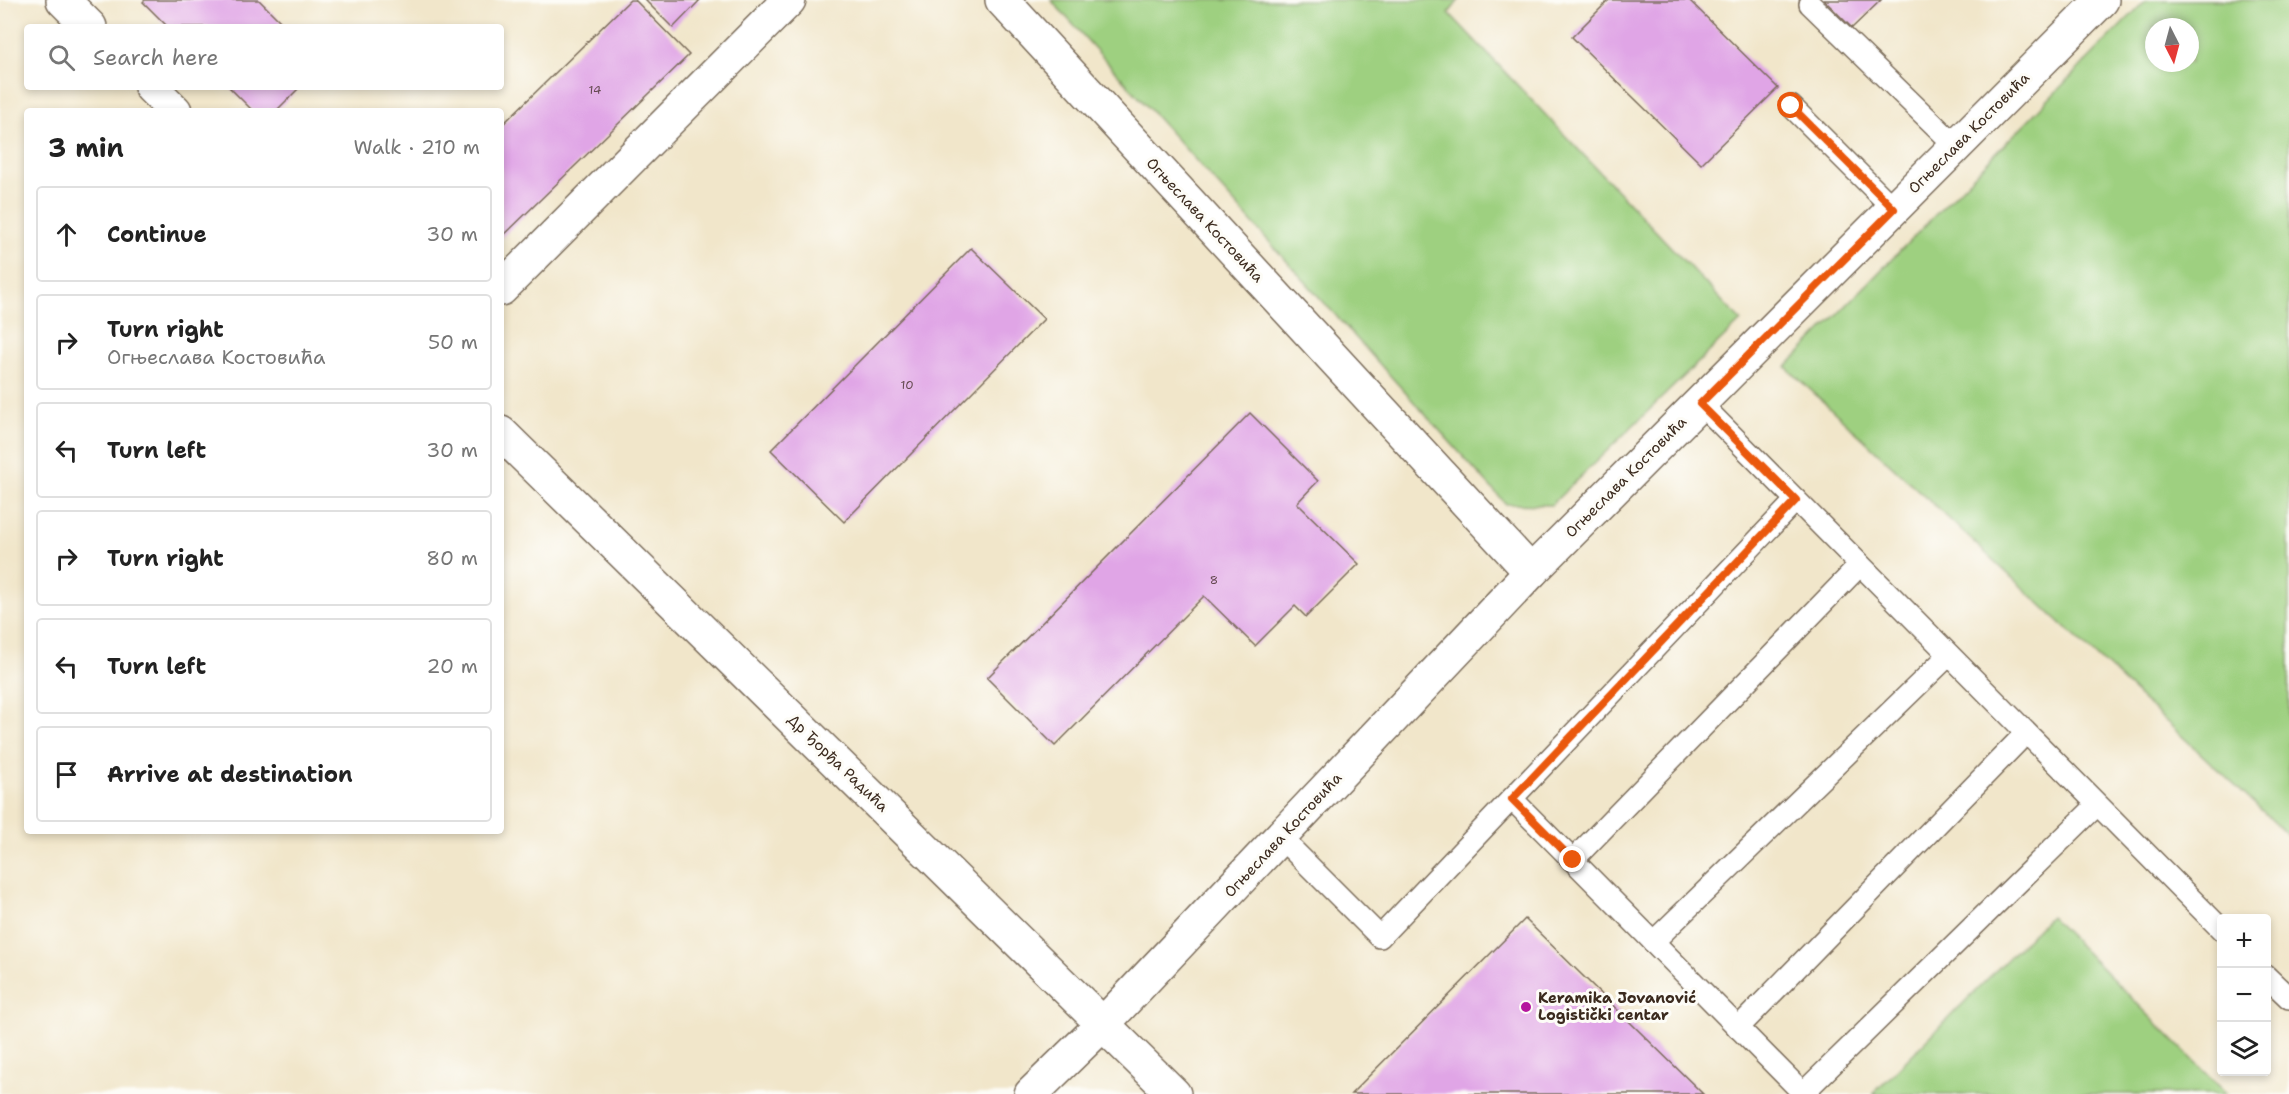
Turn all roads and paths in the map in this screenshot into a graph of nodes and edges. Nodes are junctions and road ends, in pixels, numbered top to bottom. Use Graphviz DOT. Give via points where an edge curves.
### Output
graph roads {
  1 [pos="63,0"];
  2 [pos="789,0"];
  3 [pos="1002,0"];
  4 [pos="2102,0"];
  5 [pos="1810,4"];
  6 [pos="87,24"];
  7 [pos="154,90"];
  8 [pos="1791,106"];
  9 [pos="172,108"];
  10 [pos="1956,146"];
  11 [pos="1894,209"];
  12 [pos="504,286"];
  13 [pos="1700,404"];
  14 [pos="504,436"];
  15 [pos="1796,500"];
  16 [pos="1860,565"];
  17 [pos="1531,572"];
  18 [pos="1949,655"];
  19 [pos="2026,733"];
  20 [pos="1512,799"];
  21 [pos="2097,805"];
  22 [pos="1280,837"];
  23 [pos="1573,860"];
  24 [pos="2217,925"];
  25 [pos="1653,942"];
  26 [pos="2271,981"];
  27 [pos="2289,998"];
  28 [pos="1104,1023"];
  29 [pos="1738,1028"];
  30 [pos="1031,1094"];
  31 [pos="1174,1094"];
  1 -- 6 [label="street"];
  2 -- 12 [label="street"];
  3 -- 17 [label="street, Огњеслава Костовића"];
  4 -- 10 [label="street, Огњеслава Костовића"];
  5 -- 10 [label="lane"];
  7 -- 9 [label="street"];
  8 -- 11 [label="lane"];
  10 -- 11 [label="street, Огњеслава Костовића"];
  11 -- 13 [label="street, Огњеслава Костовића"];
  13 -- 15 [label="lane"];
  13 -- 17 [label="street, Огњеслава Костовића"];
  14 -- 28 [label="street, Др Ђорђа Радића"];
  15 -- 16 [label="lane"];
  15 -- 20 [label="lane"];
  16 -- 18 [label="lane"];
  16 -- 23 [label="lane"];
  17 -- 22 [label="street, Огњеслава Костовића"];
  18 -- 19 [label="lane"];
  18 -- 25 [label="lane"];
  19 -- 21 [label="lane"];
  19 -- 29 [label="lane"];
  20 -- 22 [label="lane" via="1380,937"];
  20 -- 23 [label="lane"];
  21 -- 24 [label="lane"];
  21 -- 29 [label="lane" via="1803,1093"];
  22 -- 28 [label="street, Огњеслава Костовића"];
  23 -- 25 [label="lane"];
  25 -- 29 [label="lane"];
  26 -- 27 [label="lane"];
  28 -- 30 [label="street, Огњеслава Костовића"];
  28 -- 31 [label="street, Др Ђорђа Радића"];
}
